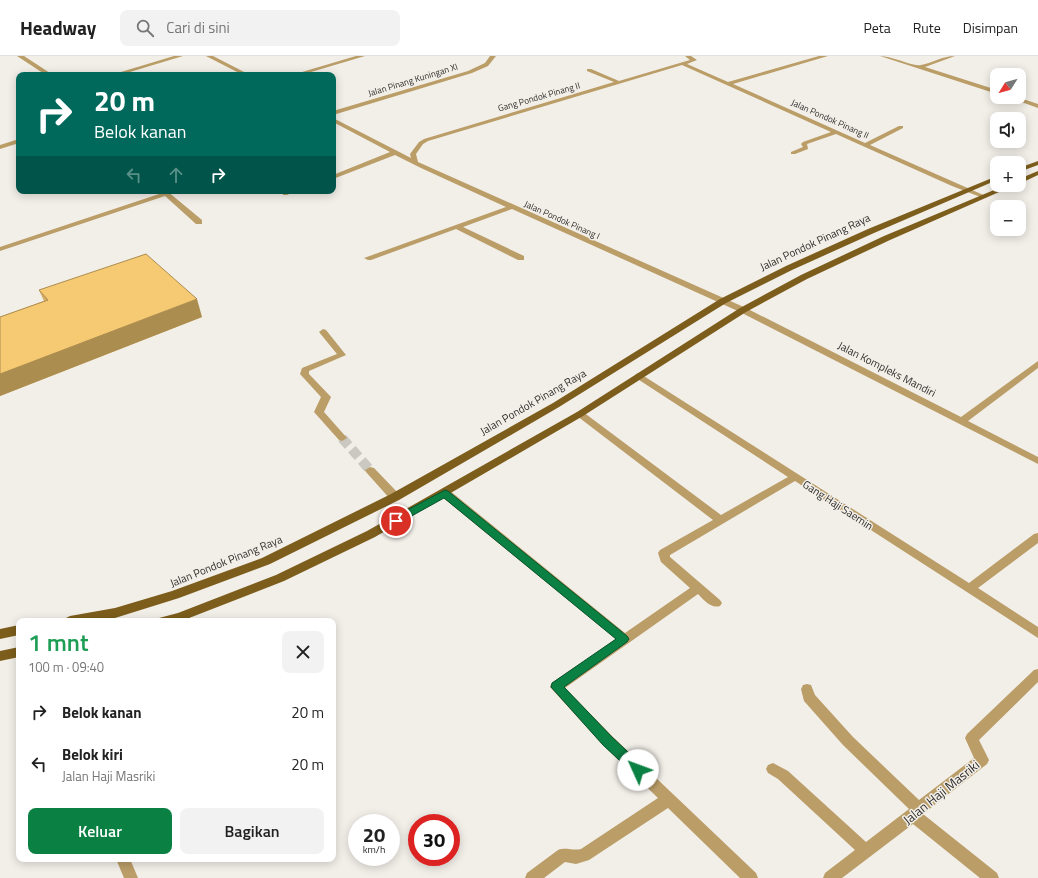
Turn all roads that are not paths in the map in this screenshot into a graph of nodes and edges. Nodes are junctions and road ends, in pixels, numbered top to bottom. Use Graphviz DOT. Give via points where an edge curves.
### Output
graph roads {
  1 [pos="20,56"];
  2 [pos="180,56"];
  3 [pos="209,56"];
  4 [pos="362,56"];
  5 [pos="493,56"];
  6 [pos="688,56"];
  7 [pos="825,56"];
  8 [pos="883,56"];
  9 [pos="952,56"];
  10 [pos="684,64"];
  11 [pos="921,68"];
  12 [pos="589,70"];
  13 [pos="45,72"];
  14 [pos="124,72"];
  15 [pos="241,72"];
  16 [pos="306,72"];
  17 [pos="620,83"];
  18 [pos="728,84"];
  19 [pos="990,90"];
  20 [pos="1026,102"];
  21 [pos="1038,106"];
  22 [pos="336,112"];
  23 [pos="336,122"];
  24 [pos="901,127"];
  25 [pos="836,132"];
  26 [pos="16,142"];
  27 [pos="866,145"];
  28 [pos="0,147"];
  29 [pos="398,153"];
  30 [pos="793,153"];
  31 [pos="412,161"];
  32 [pos="1038,162"];
  33 [pos="1026,167"];
  34 [pos="1038,174"];
  35 [pos="336,176"];
  36 [pos="1026,179"];
  37 [pos="990,181"];
  38 [pos="966,190"];
  39 [pos="996,192"];
  40 [pos="161,194"];
  41 [pos="165,194"];
  42 [pos="984,197"];
  43 [pos="512,207"];
  44 [pos="199,222"];
  45 [pos="457,226"];
  46 [pos="0,249"];
  47 [pos="368,258"];
  48 [pos="521,258"];
  49 [pos="723,301"];
  50 [pos="743,310"];
  51 [pos="323,332"];
  52 [pos="1038,364"];
  53 [pos="639,376"];
  54 [pos="580,414"];
  55 [pos="962,421"];
  56 [pos="342,438"];
  57 [pos="1038,461"];
  58 [pos="370,470"];
  59 [pos="795,477"];
  60 [pos="445,493"];
  61 [pos="395,496"];
  62 [pos="721,520"];
  63 [pos="1038,537"];
  64 [pos="698,588"];
  65 [pos="969,589"];
  66 [pos="716,603"];
  67 [pos="87,618"];
  68 [pos="176,618"];
  69 [pos="16,631"];
  70 [pos="1038,633"];
  71 [pos="0,634"];
  72 [pos="624,639"];
  73 [pos="16,653"];
  74 [pos="0,656"];
  75 [pos="1038,674"];
  76 [pos="806,689"];
  77 [pos="773,769"];
  78 [pos="669,799"];
  79 [pos="916,812"];
  80 [pos="865,850"];
  81 [pos="123,862"];
  82 [pos="131,878"];
  83 [pos="532,878"];
  84 [pos="752,878"];
  85 [pos="830,878"];
  86 [pos="992,878"];
  1 -- 13 [label="street"];
  2 -- 14 [label="street"];
  3 -- 15 [label="street"];
  4 -- 16 [label="street"];
  5 -- 22 [label="street, Jalan Pinang Kuningan XI" via="484,67"];
  6 -- 10 [label="street" via="694,60"];
  7 -- 18 [label="street"];
  8 -- 11 [label="street"];
  9 -- 11 [label="street"];
  10 -- 17 [label="street, Gang Pondok Pinang II"];
  10 -- 18 [label="street, Jalan Pondok Pinang II"];
  11 -- 19 [label="street"];
  12 -- 17 [label="street"];
  17 -- 31 [label="street, Gang Pondok Pinang II" via="426,140 421,143"];
  18 -- 25 [label="street, Jalan Pondok Pinang II"];
  20 -- 21 [label="street"];
  23 -- 29 [label="street, Jalan Pondok Pinang I"];
  24 -- 27 [label="street"];
  25 -- 27 [label="street, Jalan Pondok Pinang II"];
  25 -- 30 [label="street" via="805,143 806,148"];
  26 -- 28 [label="street"];
  27 -- 38 [label="street, Jalan Pondok Pinang II"];
  29 -- 31 [label="street, Jalan Pondok Pinang I"];
  29 -- 35 [label="street"];
  31 -- 43 [label="street, Jalan Pondok Pinang I"];
  32 -- 33 [label="main road"];
  34 -- 36 [label="main road"];
  37 -- 38 [label="main road, Jalan Pondok Pinang Raya"];
  38 -- 42 [label="street, Jalan Pondok Pinang II"];
  38 -- 49 [label="main road, Jalan Pondok Pinang Raya" via="864,234"];
  39 -- 42 [label="main road"];
  40 -- 46 [label="street"];
  41 -- 44 [label="street"];
  42 -- 50 [label="main road" via="887,238 804,277"];
  43 -- 45 [label="street"];
  43 -- 49 [label="street, Jalan Pondok Pinang I"];
  45 -- 47 [label="street"];
  45 -- 48 [label="street"];
  49 -- 50 [label="street, Jalan Kompleks Mandiri"];
  49 -- 61 [label="main road, Jalan Pondok Pinang Raya" via="556,405"];
  50 -- 53 [label="main road"];
  50 -- 55 [label="street, Jalan Kompleks Mandiri"];
  51 -- 56 [label="street" via="342,355 304,370 304,374 326,397 319,412"];
  52 -- 55 [label="street"];
  53 -- 54 [label="main road"];
  53 -- 59 [label="street, Gang Haji Saemin"];
  54 -- 60 [label="main road"];
  54 -- 62 [label="street"];
  55 -- 57 [label="street, Jalan Kompleks Mandiri"];
  58 -- 61 [label="street"];
  59 -- 62 [label="street"];
  59 -- 65 [label="street, Gang Haji Saemin"];
  60 -- 68 [label="main road" via="371,534 280,578"];
  60 -- 72 [label="street"];
  61 -- 67 [label="main road, Jalan Pondok Pinang Raya" via="266,561 175,595 115,613"];
  62 -- 64 [label="street" via="664,553 665,559"];
  63 -- 65 [label="street"];
  64 -- 66 [label="street"];
  64 -- 72 [label="street"];
  65 -- 70 [label="street, Gang Haji Saemin"];
  69 -- 71 [label="main road"];
  72 -- 78 [label="street" via="556,687"];
  73 -- 74 [label="main road"];
  75 -- 79 [label="street, Jalan Haji Masriki" via="972,738 982,760"];
  76 -- 79 [label="street" via="809,697 848,741"];
  77 -- 80 [label="street" via="783,775"];
  78 -- 83 [label="street" via="584,855 563,855"];
  78 -- 84 [label="street"];
  79 -- 80 [label="street, Jalan Haji Masriki"];
  79 -- 86 [label="street"];
  80 -- 85 [label="street, Jalan Haji Masriki"];
  81 -- 82 [label="street"];
}
